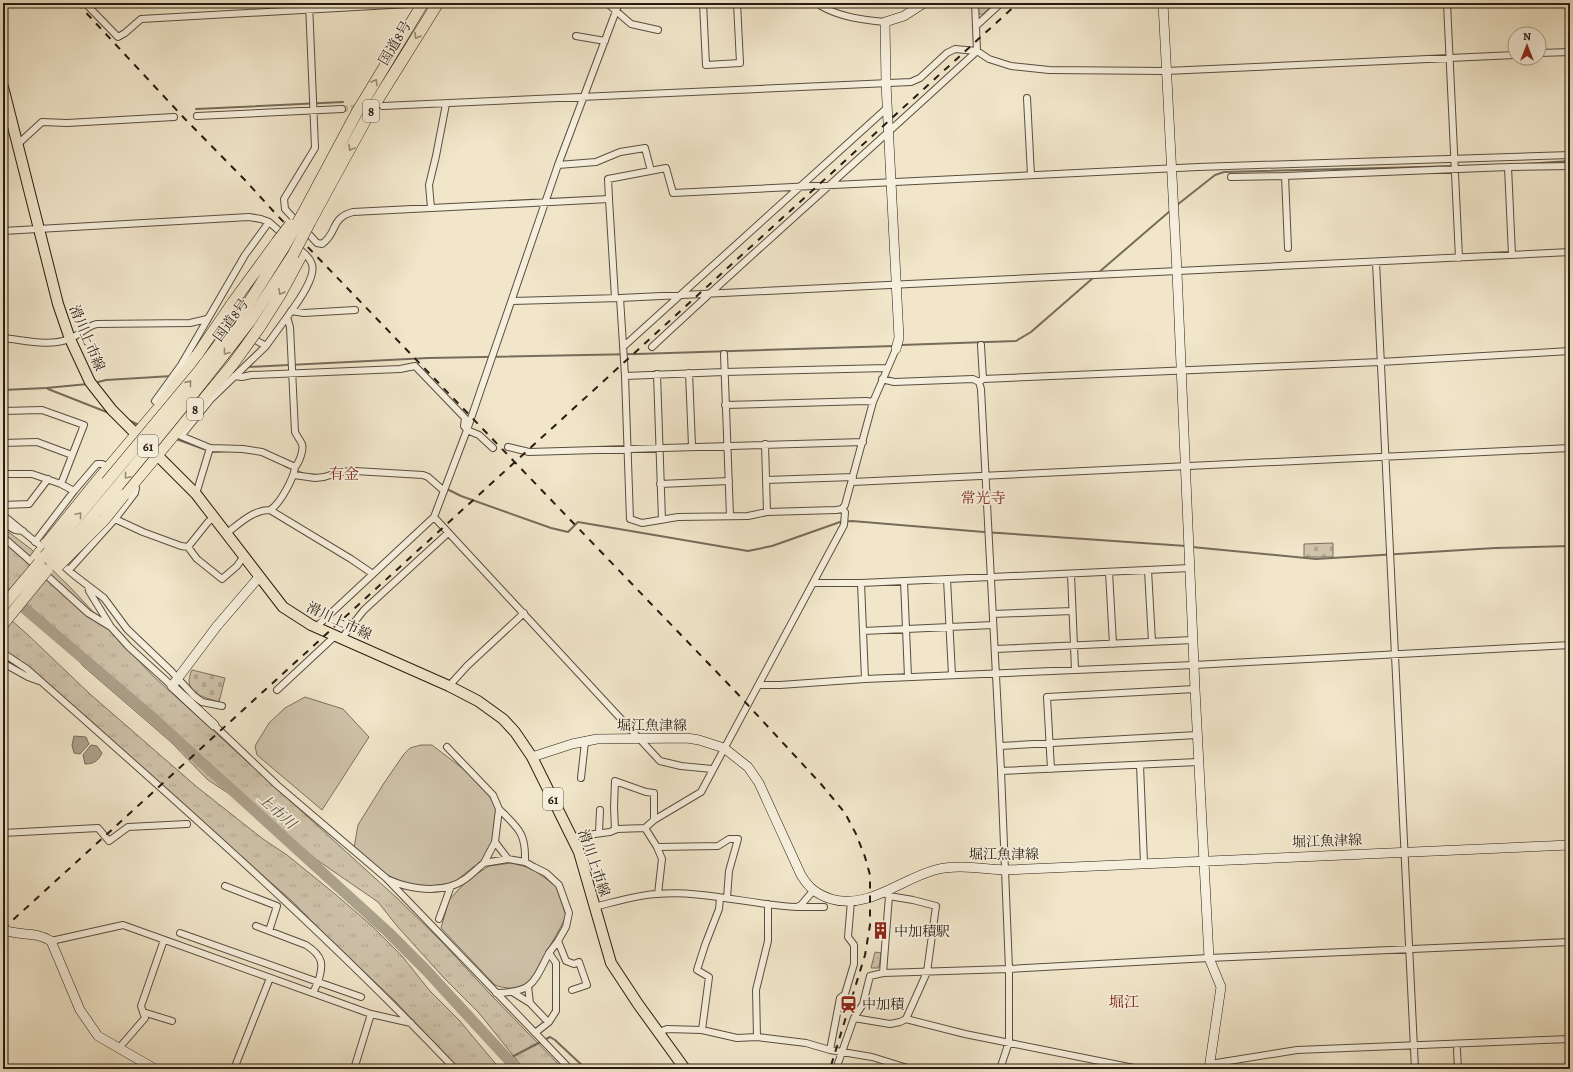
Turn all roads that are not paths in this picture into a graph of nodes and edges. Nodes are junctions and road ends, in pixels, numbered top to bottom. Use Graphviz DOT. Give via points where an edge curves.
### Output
graph roads {
  1 [pos="85,3"];
  2 [pos="309,3"];
  3 [pos="423,3"];
  4 [pos="438,3"];
  5 [pos="607,3"];
  6 [pos="619,3"];
  7 [pos="703,3"];
  8 [pos="737,3"];
  9 [pos="821,3"];
  10 [pos="924,3"];
  11 [pos="975,3"];
  12 [pos="1001,3"];
  13 [pos="1163,3"];
  14 [pos="1447,3"];
  15 [pos="409,4"];
  16 [pos="309,10"];
  17 [pos="616,10"];
  18 [pos="885,22"];
  19 [pos="976,26"];
  20 [pos="658,30"];
  21 [pos="576,36"];
  22 [pos="605,41"];
  23 [pos="976,51"];
  24 [pos="1570,52"];
  25 [pos="1547,53"];
  26 [pos="1507,54"];
  27 [pos="1449,58"];
  28 [pos="1166,71"];
  29 [pos="886,84"];
  30 [pos="3,87"];
  31 [pos="584,97"];
  32 [pos="1027,98"];
  33 [pos="446,104"];
  34 [pos="384,106"];
  35 [pos="887,108"];
  36 [pos="342,109"];
  37 [pos="314,110"];
  38 [pos="196,116"];
  39 [pos="174,117"];
  40 [pos="888,134"];
  41 [pos="18,144"];
  42 [pos="1570,155"];
  43 [pos="1454,159"];
  44 [pos="558,165"];
  45 [pos="1262,165"];
  46 [pos="1570,166"];
  47 [pos="1508,167"];
  48 [pos="1172,168"];
  49 [pos="1455,170"];
  50 [pos="651,171"];
  51 [pos="1031,175"];
  52 [pos="1262,176"];
  53 [pos="1284,176"];
  54 [pos="1231,177"];
  55 [pos="890,181"];
  56 [pos="830,184"];
  57 [pos="800,186"];
  58 [pos="609,199"];
  59 [pos="546,203"];
  60 [pos="431,208"];
  61 [pos="307,218"];
  62 [pos="269,222"];
  63 [pos="39,229"];
  64 [pos="3,231"];
  65 [pos="281,245"];
  66 [pos="1288,248"];
  67 [pos="1570,252"];
  68 [pos="1512,255"];
  69 [pos="296,256"];
  70 [pos="1459,258"];
  71 [pos="1376,262"];
  72 [pos="1177,272"];
  73 [pos="895,286"];
  74 [pos="709,294"];
  75 [pos="681,295"];
  76 [pos="618,298"];
  77 [pos="512,301"];
  78 [pos="355,310"];
  79 [pos="292,311"];
  80 [pos="211,312"];
  81 [pos="287,317"];
  82 [pos="245,318"];
  83 [pos="207,319"];
  84 [pos="3,338"];
  85 [pos="70,339"];
  86 [pos="981,345"];
  87 [pos="266,346"];
  88 [pos="623,347"];
  89 [pos="652,347"];
  90 [pos="896,349"];
  91 [pos="1570,351"];
  92 [pos="724,354"];
  93 [pos="1380,362"];
  94 [pos="887,368"];
  95 [pos="1181,370"];
  96 [pos="724,372"];
  97 [pos="292,373"];
  98 [pos="689,373"];
  99 [pos="657,374"];
  100 [pos="234,376"];
  101 [pos="625,376"];
  102 [pos="882,379"];
  103 [pos="981,380"];
  104 [pos="873,402"];
  105 [pos="161,405"];
  106 [pos="725,405"];
  107 [pos="3,411"];
  108 [pos="184,427"];
  109 [pos="467,430"];
  110 [pos="136,435"];
  111 [pos="863,442"];
  112 [pos="3,443"];
  113 [pos="765,444"];
  114 [pos="692,446"];
  115 [pos="727,446"];
  116 [pos="508,447"];
  117 [pos="210,448"];
  118 [pos="493,448"];
  119 [pos="659,448"];
  120 [pos="1570,448"];
  121 [pos="628,449"];
  122 [pos="157,454"];
  123 [pos="72,455"];
  124 [pos="1386,457"];
  125 [pos="109,467"];
  126 [pos="295,467"];
  127 [pos="1186,467"];
  128 [pos="3,474"];
  129 [pos="294,475"];
  130 [pos="986,477"];
  131 [pos="48,479"];
  132 [pos="766,480"];
  133 [pos="852,480"];
  134 [pos="729,481"];
  135 [pos="134,482"];
  136 [pos="61,484"];
  137 [pos="660,484"];
  138 [pos="444,490"];
  139 [pos="74,491"];
  140 [pos="196,494"];
  141 [pos="3,505"];
  142 [pos="842,509"];
  143 [pos="270,510"];
  144 [pos="767,512"];
  145 [pos="3,514"];
  146 [pos="215,516"];
  147 [pos="730,516"];
  148 [pos="434,517"];
  149 [pos="116,519"];
  150 [pos="662,520"];
  151 [pos="3,523"];
  152 [pos="23,531"];
  153 [pos="227,533"];
  154 [pos="448,533"];
  155 [pos="3,537"];
  156 [pos="188,546"];
  157 [pos="244,556"];
  158 [pos="45,560"];
  159 [pos="1190,568"];
  160 [pos="69,570"];
  161 [pos="1148,570"];
  162 [pos="1109,572"];
  163 [pos="373,574"];
  164 [pos="1071,574"];
  165 [pos="259,577"];
  166 [pos="992,577"];
  167 [pos="947,580"];
  168 [pos="904,581"];
  169 [pos="814,583"];
  170 [pos="861,583"];
  171 [pos="88,586"];
  172 [pos="3,606"];
  173 [pos="1072,611"];
  174 [pos="524,613"];
  175 [pos="993,614"];
  176 [pos="3,624"];
  177 [pos="994,625"];
  178 [pos="111,627"];
  179 [pos="949,627"];
  180 [pos="315,628"];
  181 [pos="906,629"];
  182 [pos="863,631"];
  183 [pos="338,637"];
  184 [pos="1193,640"];
  185 [pos="1152,642"];
  186 [pos="1113,644"];
  187 [pos="1570,645"];
  188 [pos="1074,646"];
  189 [pos="994,649"];
  190 [pos="3,653"];
  191 [pos="1395,654"];
  192 [pos="3,663"];
  193 [pos="1194,665"];
  194 [pos="1075,670"];
  195 [pos="996,673"];
  196 [pos="952,675"];
  197 [pos="908,677"];
  198 [pos="865,679"];
  199 [pos="43,682"];
  200 [pos="175,683"];
  201 [pos="759,685"];
  202 [pos="449,686"];
  203 [pos="1195,689"];
  204 [pos="277,690"];
  205 [pos="222,706"];
  206 [pos="214,725"];
  207 [pos="1197,735"];
  208 [pos="638,738"];
  209 [pos="585,742"];
  210 [pos="1050,743"];
  211 [pos="1000,746"];
  212 [pos="447,747"];
  213 [pos="724,748"];
  214 [pos="532,758"];
  215 [pos="1198,762"];
  216 [pos="1140,765"];
  217 [pos="712,769"];
  218 [pos="1051,769"];
  219 [pos="1001,771"];
  220 [pos="582,778"];
  221 [pos="499,809"];
  222 [pos="600,810"];
  223 [pos="654,820"];
  224 [pos="187,824"];
  225 [pos="645,828"];
  226 [pos="615,830"];
  227 [pos="3,833"];
  228 [pos="599,833"];
  229 [pos="572,837"];
  230 [pos="495,842"];
  231 [pos="1570,845"];
  232 [pos="657,847"];
  233 [pos="1404,852"];
  234 [pos="508,859"];
  235 [pos="1204,860"];
  236 [pos="525,862"];
  237 [pos="484,863"];
  238 [pos="1144,863"];
  239 [pos="1005,870"];
  240 [pos="386,878"];
  241 [pos="225,886"];
  242 [pos="451,886"];
  243 [pos="813,891"];
  244 [pos="658,894"];
  245 [pos="886,894"];
  246 [pos="720,898"];
  247 [pos="727,898"];
  248 [pos="851,901"];
  249 [pos="768,904"];
  250 [pos="594,907"];
  251 [pos="797,907"];
  252 [pos="824,907"];
  253 [pos="439,919"];
  254 [pos="256,926"];
  255 [pos="3,930"];
  256 [pos="269,931"];
  257 [pos="180,933"];
  258 [pos="164,940"];
  259 [pos="51,941"];
  260 [pos="558,941"];
  261 [pos="1570,942"];
  262 [pos="1409,950"];
  263 [pos="549,954"];
  264 [pos="1209,958"];
  265 [pos="1009,969"];
  266 [pos="927,972"];
  267 [pos="883,973"];
  268 [pos="270,978"];
  269 [pos="318,982"];
  270 [pos="528,986"];
  271 [pos="572,990"];
  272 [pos="514,992"];
  273 [pos="313,993"];
  274 [pos="496,993"];
  275 [pos="361,997"];
  276 [pos="530,1003"];
  277 [pos="143,1012"];
  278 [pos="371,1014"];
  279 [pos="854,1018"];
  280 [pos="906,1019"];
  281 [pos="172,1021"];
  282 [pos="548,1022"];
  283 [pos="412,1023"];
  284 [pos="702,1030"];
  285 [pos="659,1032"];
  286 [pos="535,1033"];
  287 [pos="757,1037"];
  288 [pos="1570,1039"];
  289 [pos="1009,1042"];
  290 [pos="1414,1046"];
  291 [pos="119,1048"];
  292 [pos="830,1050"];
  293 [pos="1457,1050"];
  294 [pos="842,1052"];
  295 [pos="1209,1066"];
  296 [pos="155,1069"];
  297 [pos="234,1069"];
  298 [pos="354,1069"];
  299 [pos="455,1069"];
  300 [pos="570,1069"];
  301 [pos="685,1069"];
  302 [pos="836,1069"];
  303 [pos="911,1069"];
  304 [pos="1000,1069"];
  305 [pos="1140,1069"];
  306 [pos="1415,1069"];
  307 [pos="1458,1069"];
  1 -- 16 [label="street" via="118,37 141,19"];
  2 -- 16 [label="street"];
  61 -- 3 [label="highway, 国道8号 / 8, one-way" via="313,194 357,112"];
  4 -- 61 [label="highway, 国道8号 / 8, one-way" via="370,112 324,198"];
  5 -- 17 [label="street"];
  6 -- 17 [label="street"];
  7 -- 8 [label="street" via="706,65 740,62"];
  9 -- 18 [label="street" via="831,12 865,21"];
  10 -- 18 [label="street" via="904,16"];
  11 -- 19 [label="street"];
  12 -- 19 [label="street"];
  13 -- 28 [label="street"];
  14 -- 27 [label="street"];
  15 -- 16 [label="street"];
  16 -- 37 [label="street"];
  17 -- 20 [label="street" via="631,24"];
  17 -- 22 [label="street"];
  18 -- 29 [label="street"];
  19 -- 23 [label="street"];
  21 -- 22 [label="street"];
  22 -- 31 [label="street"];
  23 -- 28 [label="street" via="989,59 1011,66 1049,70"];
  23 -- 29 [label="street" via="955,49 947,53 920,78 911,82"];
  23 -- 40 [label="street"];
  24 -- 25 [label="street"];
  26 -- 27 [label="street"];
  27 -- 28 [label="street"];
  27 -- 43 [label="street"];
  28 -- 48 [label="street"];
  29 -- 31 [label="street"];
  29 -- 35 [label="street"];
  30 -- 41 [label="main road, 滑川上市線 / 61"];
  31 -- 33 [label="street"];
  31 -- 44 [label="street"];
  32 -- 51 [label="street"];
  33 -- 34 [label="street"];
  33 -- 60 [label="street" via="429,184"];
  35 -- 40 [label="street"];
  35 -- 57 [label="street"];
  36 -- 37 [label="street"];
  37 -- 38 [label="street"];
  37 -- 60 [label="street" via="315,148 284,199 285,209 317,243 322,244 329,239 338,220 352,212"];
  39 -- 41 [label="street" via="42,122"];
  40 -- 55 [label="street"];
  40 -- 56 [label="street"];
  41 -- 63 [label="main road, 滑川上市線 / 61"];
  42 -- 43 [label="street"];
  43 -- 45 [label="street"];
  43 -- 49 [label="street"];
  44 -- 50 [label="street" via="596,162 620,152 645,148"];
  44 -- 59 [label="street"];
  45 -- 48 [label="street"];
  45 -- 52 [label="street"];
  46 -- 47 [label="street"];
  47 -- 49 [label="street"];
  47 -- 68 [label="street"];
  48 -- 51 [label="street"];
  48 -- 72 [label="street"];
  49 -- 53 [label="street"];
  49 -- 70 [label="street"];
  50 -- 57 [label="street" via="666,168 673,193"];
  50 -- 58 [label="street" via="608,179"];
  51 -- 55 [label="street"];
  52 -- 53 [label="street"];
  52 -- 54 [label="street"];
  53 -- 66 [label="street"];
  55 -- 56 [label="street"];
  55 -- 73 [label="street"];
  56 -- 57 [label="street"];
  56 -- 74 [label="street"];
  57 -- 75 [label="street"];
  58 -- 59 [label="street"];
  58 -- 76 [label="street"];
  59 -- 60 [label="street"];
  59 -- 77 [label="street"];
  61 -- 65 [label="highway, 8, bridge"];
  61 -- 69 [label="highway, 国道8号 / 8, bridge"];
  62 -- 63 [label="street" via="249,217"];
  62 -- 79 [label="street" via="312,262 314,270"];
  62 -- 80 [label="street" via="245,255"];
  63 -- 64 [label="street"];
  63 -- 85 [label="main road, 滑川上市線 / 61" via="58,304"];
  65 -- 82 [label="highway, 国道8号 / 8"];
  105 -- 65 [label="highway, 8, one-way, bridge" via="231,305"];
  67 -- 68 [label="street"];
  68 -- 70 [label="street"];
  69 -- 82 [label="highway, 国道8号 / 8"];
  69 -- 108 [label="highway, 8, one-way, bridge" via="280,294 260,328"];
  70 -- 71 [label="street"];
  71 -- 72 [label="street"];
  71 -- 93 [label="street"];
  72 -- 73 [label="street"];
  72 -- 95 [label="street"];
  73 -- 74 [label="street"];
  73 -- 90 [label="street" via="898,338"];
  74 -- 75 [label="street"];
  74 -- 89 [label="street"];
  75 -- 76 [label="street"];
  75 -- 88 [label="street"];
  76 -- 77 [label="street"];
  76 -- 88 [label="street"];
  77 -- 109 [label="street"];
  78 -- 79 [label="street" via="304,313"];
  79 -- 81 [label="street"];
  80 -- 83 [label="street"];
  80 -- 87 [label="street" via="226,324"];
  81 -- 87 [label="street"];
  81 -- 97 [label="street" via="290,327"];
  82 -- 158 [label="highway, 国道8号 / 8, bridge" via="209,375 143,457"];
  83 -- 85 [label="street" via="190,323 97,324"];
  83 -- 105 [label="street" via="181,365 155,401"];
  84 -- 85 [label="street" via="49,343"];
  85 -- 110 [label="main road, 滑川上市線 / 61" via="90,382"];
  86 -- 103 [label="street"];
  87 -- 100 [label="street"];
  88 -- 101 [label="street"];
  90 -- 94 [label="street"];
  91 -- 93 [label="street"];
  92 -- 96 [label="street"];
  93 -- 95 [label="street"];
  93 -- 124 [label="street"];
  94 -- 96 [label="street"];
  94 -- 102 [label="street"];
  95 -- 103 [label="street"];
  95 -- 127 [label="street"];
  96 -- 98 [label="street"];
  96 -- 106 [label="street"];
  97 -- 100 [label="street"];
  97 -- 109 [label="street" via="400,369 415,366 465,418 464,426"];
  97 -- 126 [label="street" via="295,432 302,445"];
  98 -- 99 [label="street"];
  98 -- 114 [label="street"];
  99 -- 101 [label="street"];
  99 -- 119 [label="street"];
  100 -- 108 [label="street"];
  101 -- 121 [label="street"];
  102 -- 103 [label="street" via="894,382"];
  102 -- 104 [label="street"];
  103 -- 130 [label="street"];
  104 -- 106 [label="street"];
  104 -- 111 [label="street"];
  105 -- 110 [label="highway, 8"];
  106 -- 115 [label="street"];
  107 -- 123 [label="street" via="42,410 84,425"];
  108 -- 117 [label="street" via="181,436"];
  108 -- 122 [label="highway, 8"];
  109 -- 118 [label="street" via="479,435"];
  109 -- 138 [label="street"];
  110 -- 122 [label="main road, 滑川上市線 / 61"];
  110 -- 125 [label="highway, 8"];
  111 -- 113 [label="street"];
  111 -- 133 [label="street"];
  112 -- 123 [label="street" via="37,442"];
  113 -- 115 [label="street"];
  113 -- 132 [label="street"];
  114 -- 115 [label="street"];
  114 -- 119 [label="street"];
  115 -- 134 [label="street"];
  116 -- 121 [label="street" via="529,452"];
  117 -- 126 [label="street" via="262,452"];
  117 -- 140 [label="street"];
  119 -- 121 [label="street"];
  119 -- 137 [label="street"];
  120 -- 124 [label="street"];
  121 -- 150 [label="street" via="630,519 642,523"];
  122 -- 135 [label="highway, 8"];
  122 -- 140 [label="main road, 滑川上市線 / 61"];
  123 -- 136 [label="street"];
  124 -- 127 [label="street"];
  124 -- 191 [label="street"];
  125 -- 139 [label="street" via="97,464"];
  158 -- 125 [label="highway, 8, one-way, bridge"];
  126 -- 129 [label="street"];
  127 -- 130 [label="street"];
  127 -- 159 [label="street"];
  128 -- 131 [label="street" via="32,474"];
  129 -- 138 [label="street" via="319,478 355,471 423,475"];
  129 -- 143 [label="street" via="280,502"];
  130 -- 133 [label="street"];
  130 -- 166 [label="street"];
  131 -- 136 [label="street"];
  131 -- 141 [label="street" via="30,504"];
  132 -- 133 [label="street"];
  132 -- 144 [label="street"];
  133 -- 142 [label="street"];
  134 -- 137 [label="street"];
  134 -- 147 [label="street"];
  135 -- 149 [label="street" via="135,493"];
  135 -- 158 [label="highway, 8, bridge" via="104,520"];
  136 -- 139 [label="street"];
  137 -- 150 [label="street"];
  138 -- 148 [label="street"];
  139 -- 158 [label="street"];
  140 -- 146 [label="main road, 滑川上市線 / 61"];
  142 -- 144 [label="street"];
  142 -- 169 [label="street" via="845,512 844,526"];
  143 -- 153 [label="street" via="256,513"];
  143 -- 163 [label="street"];
  144 -- 147 [label="street"];
  145 -- 152 [label="street"];
  146 -- 153 [label="main road, 滑川上市線 / 61"];
  146 -- 156 [label="street"];
  147 -- 150 [label="street" via="678,517"];
  148 -- 154 [label="street"];
  148 -- 163 [label="street"];
  149 -- 156 [label="street" via="143,532 181,546"];
  149 -- 160 [label="street"];
  151 -- 152 [label="street" via="15,530"];
  152 -- 158 [label="street"];
  153 -- 157 [label="main road, 滑川上市線 / 61"];
  154 -- 174 [label="street"];
  154 -- 183 [label="street"];
  155 -- 178 [label="street" via="88,613"];
  156 -- 157 [label="street" via="197,559 222,579"];
  157 -- 165 [label="main road, 滑川上市線 / 61"];
  158 -- 160 [label="street"];
  158 -- 172 [label="highway, 8, bridge"];
  158 -- 176 [label="highway, 8, bridge" via="20,602"];
  159 -- 161 [label="street"];
  159 -- 184 [label="street"];
  160 -- 171 [label="street"];
  161 -- 162 [label="street"];
  161 -- 185 [label="street"];
  162 -- 164 [label="street"];
  162 -- 186 [label="street"];
  163 -- 180 [label="street"];
  164 -- 166 [label="street"];
  164 -- 173 [label="street"];
  165 -- 180 [label="main road, 滑川上市線 / 61" via="283,607"];
  165 -- 200 [label="street" via="217,626"];
  166 -- 167 [label="street"];
  166 -- 175 [label="street"];
  167 -- 168 [label="street"];
  167 -- 179 [label="street"];
  168 -- 170 [label="street"];
  168 -- 181 [label="street"];
  169 -- 170 [label="street"];
  169 -- 201 [label="street"];
  170 -- 182 [label="street"];
  171 -- 178 [label="street"];
  171 -- 200 [label="street" via="104,598 127,629 171,671"];
  173 -- 175 [label="street"];
  173 -- 188 [label="street"];
  174 -- 202 [label="street"];
  174 -- 208 [label="street"];
  175 -- 177 [label="street"];
  177 -- 179 [label="street"];
  177 -- 189 [label="street"];
  178 -- 200 [label="street" via="129,647"];
  179 -- 181 [label="street"];
  179 -- 196 [label="street"];
  180 -- 183 [label="main road, 滑川上市線 / 61"];
  181 -- 182 [label="street"];
  181 -- 197 [label="street"];
  182 -- 198 [label="street"];
  183 -- 202 [label="main road, 滑川上市線 / 61"];
  183 -- 204 [label="street"];
  184 -- 185 [label="street"];
  184 -- 193 [label="street"];
  185 -- 186 [label="street"];
  186 -- 188 [label="street"];
  187 -- 191 [label="street"];
  188 -- 189 [label="street"];
  188 -- 194 [label="street"];
  189 -- 195 [label="street"];
  190 -- 199 [label="street"];
  191 -- 193 [label="street"];
  191 -- 233 [label="street"];
  192 -- 199 [label="street"];
  193 -- 194 [label="street"];
  193 -- 203 [label="street"];
  194 -- 195 [label="street"];
  195 -- 196 [label="street"];
  195 -- 211 [label="street"];
  196 -- 197 [label="street"];
  197 -- 198 [label="street"];
  198 -- 201 [label="street"];
  199 -- 283 [label="street" via="344,956"];
  200 -- 205 [label="street" via="202,702"];
  200 -- 206 [label="street"];
  201 -- 213 [label="street"];
  202 -- 214 [label="main road, 滑川上市線 / 61" via="491,709 515,732"];
  203 -- 207 [label="street"];
  203 -- 210 [label="street" via="1047,697"];
  206 -- 240 [label="street" via="278,785"];
  207 -- 210 [label="street"];
  207 -- 215 [label="street"];
  208 -- 209 [label="street, 堀江魚津線" via="597,739"];
  208 -- 213 [label="street, 堀江魚津線" via="687,738"];
  208 -- 217 [label="street" via="660,760 681,766"];
  209 -- 214 [label="street, 堀江魚津線"];
  209 -- 220 [label="street"];
  210 -- 211 [label="street"];
  210 -- 218 [label="street"];
  211 -- 219 [label="street"];
  212 -- 221 [label="street" via="493,795"];
  213 -- 217 [label="street"];
  213 -- 243 [label="street, 堀江魚津線" via="748,767 759,783 801,875"];
  214 -- 229 [label="main road, 滑川上市線 / 61"];
  215 -- 216 [label="street"];
  215 -- 235 [label="street"];
  216 -- 218 [label="street"];
  216 -- 238 [label="street"];
  217 -- 223 [label="street" via="701,792"];
  218 -- 219 [label="street"];
  219 -- 239 [label="street"];
  221 -- 230 [label="street"];
  221 -- 236 [label="street" via="523,838 526,847"];
  222 -- 228 [label="street"];
  223 -- 225 [label="street"];
  223 -- 226 [label="street" via="654,793 615,781"];
  224 -- 227 [label="street" via="128,827 109,841 98,828"];
  225 -- 226 [label="street"];
  225 -- 232 [label="street"];
  226 -- 228 [label="street"];
  228 -- 229 [label="street"];
  229 -- 250 [label="main road, 滑川上市線 / 61" via="579,852"];
  230 -- 234 [label="street"];
  230 -- 237 [label="street"];
  231 -- 233 [label="street, 堀江魚津線"];
  232 -- 244 [label="street" via="662,859"];
  232 -- 247 [label="street" via="718,846 729,839 738,839 729,871"];
  233 -- 235 [label="street, 堀江魚津線"];
  233 -- 262 [label="street"];
  234 -- 236 [label="street"];
  234 -- 237 [label="street"];
  235 -- 238 [label="street, 堀江魚津線"];
  235 -- 264 [label="street"];
  236 -- 260 [label="street" via="546,873 559,885 569,913 566,927"];
  237 -- 242 [label="street" via="468,877"];
  238 -- 239 [label="street, 堀江魚津線"];
  239 -- 245 [label="street, 堀江魚津線" via="945,868 926,873"];
  239 -- 265 [label="street"];
  240 -- 242 [label="street" via="415,888"];
  240 -- 274 [label="street"];
  241 -- 256 [label="street" via="277,906"];
  242 -- 253 [label="street"];
  243 -- 248 [label="street, 堀江魚津線" via="838,901"];
  243 -- 251 [label="street"];
  244 -- 246 [label="street"];
  244 -- 250 [label="street"];
  245 -- 248 [label="street, 堀江魚津線"];
  245 -- 266 [label="street" via="936,906"];
  245 -- 267 [label="street"];
  246 -- 247 [label="street"];
  246 -- 284 [label="street" via="719,909 697,970 709,977"];
  247 -- 249 [label="street"];
  248 -- 292 [label="street" via="848,937 854,945 854,964 845,994 840,998"];
  249 -- 251 [label="street"];
  249 -- 287 [label="street" via="768,942 756,990"];
  250 -- 285 [label="main road, 滑川上市線 / 61" via="611,963"];
  251 -- 252 [label="street"];
  254 -- 256 [label="street"];
  255 -- 259 [label="street" via="36,934"];
  256 -- 269 [label="street" via="312,949 322,968"];
  257 -- 269 [label="street"];
  258 -- 259 [label="street" via="123,925"];
  258 -- 268 [label="street"];
  258 -- 277 [label="street" via="141,1006"];
  259 -- 291 [label="street" via="86,1020 98,1036"];
  260 -- 263 [label="street"];
  260 -- 271 [label="street" via="566,961 574,964 579,962 587,985"];
  261 -- 262 [label="street"];
  262 -- 264 [label="street"];
  262 -- 290 [label="street"];
  263 -- 270 [label="street" via="535,980"];
  263 -- 282 [label="street" via="556,963 557,984 556,1011"];
  264 -- 265 [label="street"];
  264 -- 295 [label="street" via="1222,987"];
  265 -- 266 [label="street"];
  265 -- 289 [label="street"];
  266 -- 267 [label="street"];
  266 -- 280 [label="street"];
  267 -- 279 [label="street" via="870,976 862,1004"];
  268 -- 273 [label="street"];
  268 -- 297 [label="street"];
  269 -- 273 [label="street"];
  269 -- 275 [label="street"];
  270 -- 272 [label="street"];
  270 -- 276 [label="street"];
  272 -- 274 [label="street"];
  272 -- 276 [label="street"];
  273 -- 278 [label="street"];
  274 -- 286 [label="street"];
  276 -- 282 [label="street"];
  277 -- 281 [label="street"];
  277 -- 291 [label="street" via="145,1018"];
  278 -- 283 [label="street"];
  278 -- 298 [label="street"];
  279 -- 280 [label="street" via="890,1024"];
  279 -- 294 [label="street"];
  280 -- 289 [label="street"];
  282 -- 286 [label="street"];
  283 -- 299 [label="street"];
  284 -- 285 [label="street" via="667,1029"];
  284 -- 287 [label="street" via="737,1038"];
  285 -- 301 [label="main road, 滑川上市線 / 61"];
  286 -- 300 [label="street"];
  287 -- 292 [label="street" via="806,1043"];
  288 -- 290 [label="street"];
  289 -- 304 [label="street"];
  289 -- 305 [label="street"];
  290 -- 295 [label="street" via="1297,1050"];
  290 -- 306 [label="street"];
  291 -- 296 [label="street"];
  292 -- 294 [label="street"];
  293 -- 307 [label="street"];
  294 -- 302 [label="street"];
  294 -- 303 [label="street" via="872,1057"];
}
